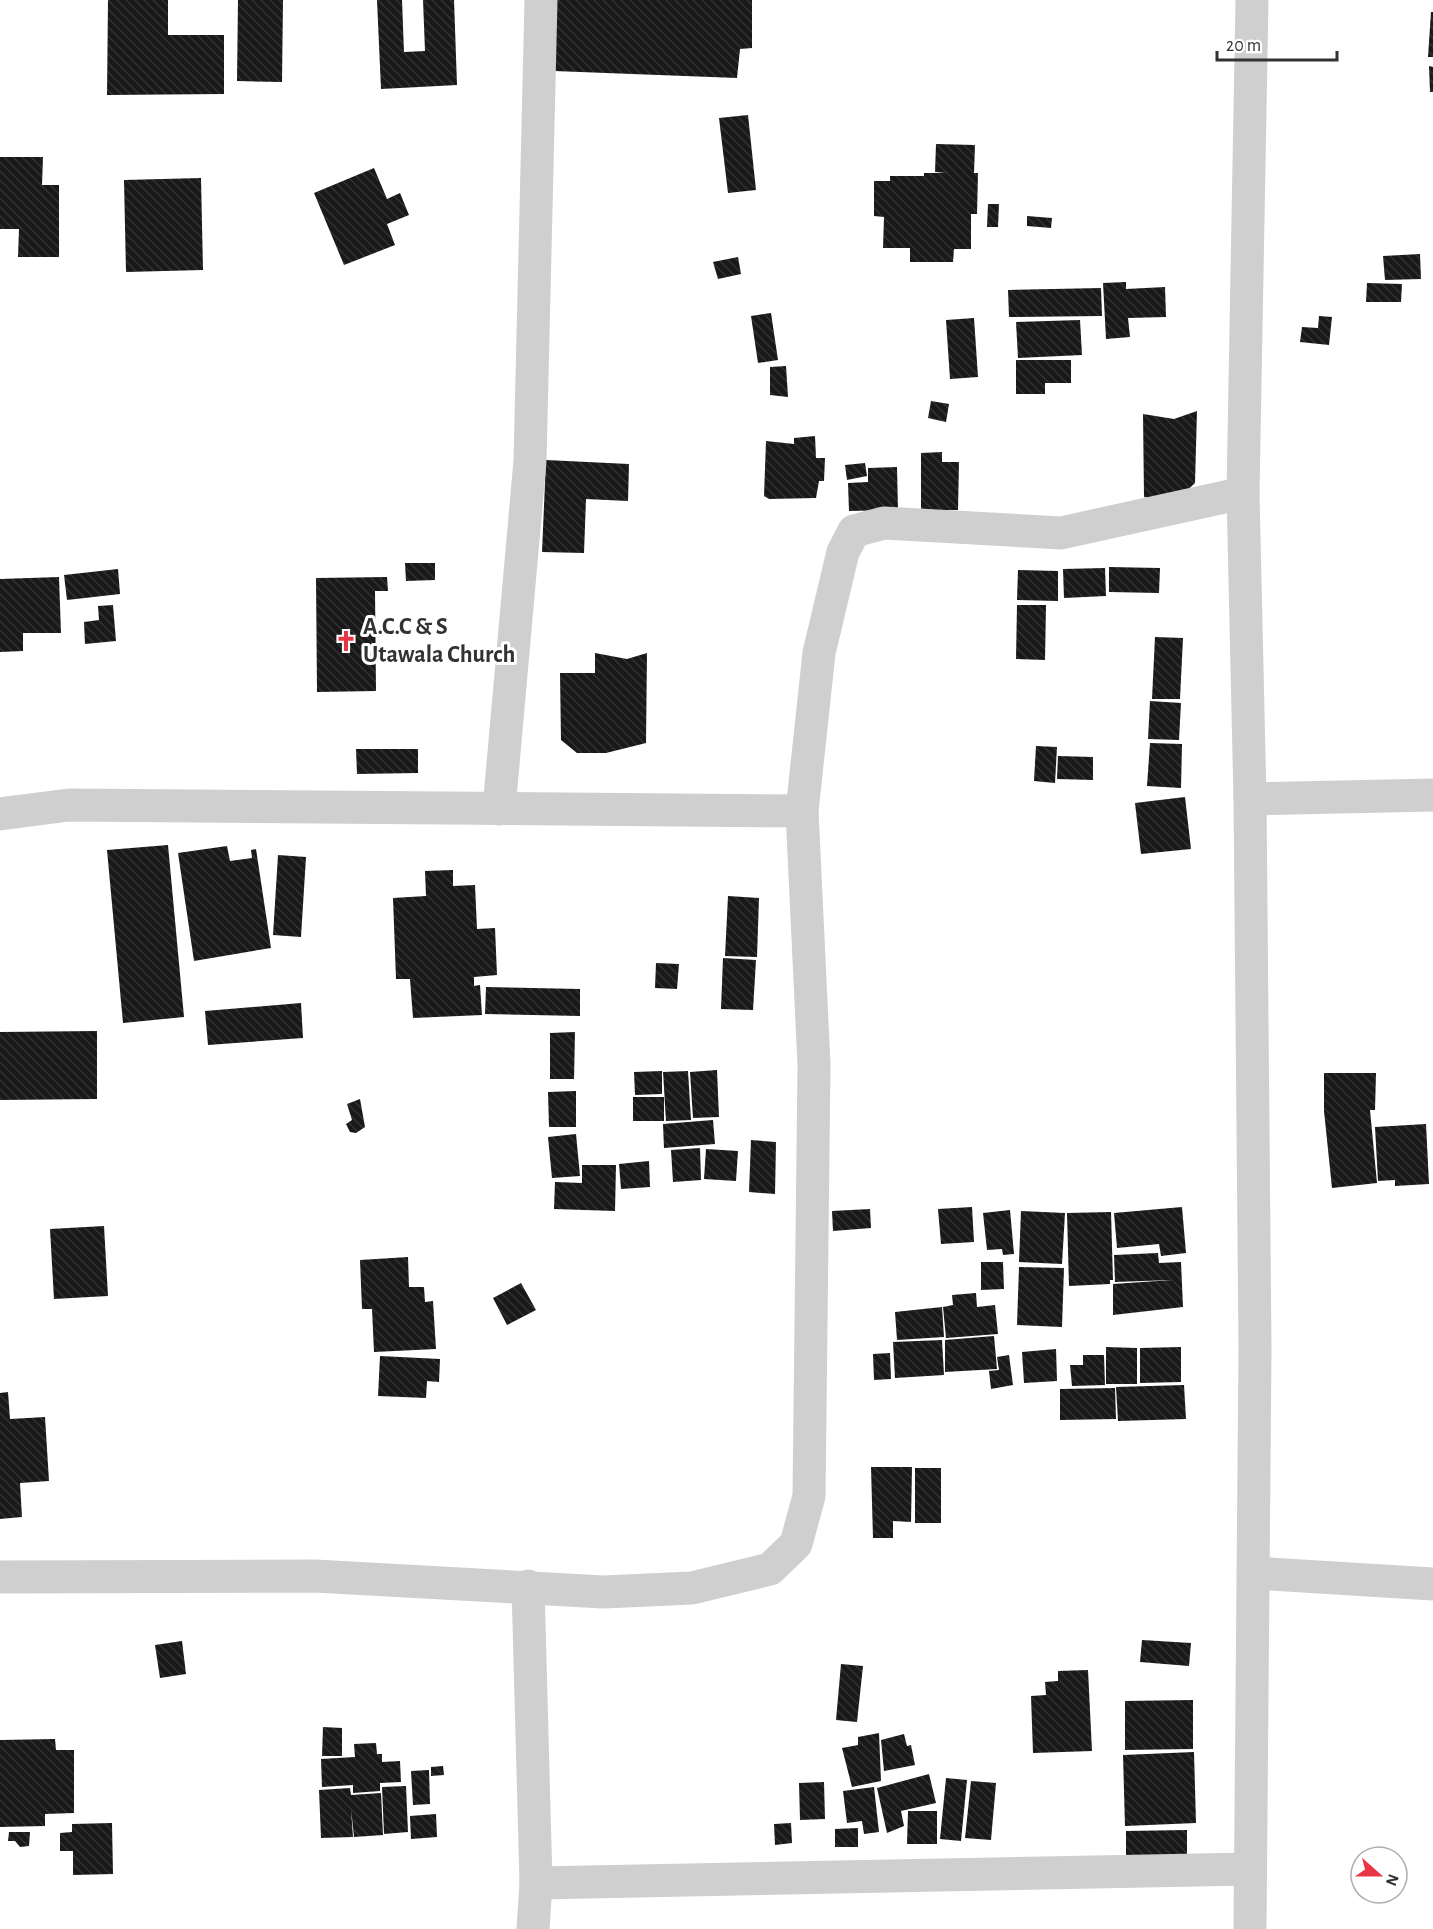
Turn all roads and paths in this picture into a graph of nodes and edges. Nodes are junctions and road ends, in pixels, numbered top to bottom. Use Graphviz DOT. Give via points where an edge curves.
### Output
graph roads {
  1 [pos="541,0"];
  2 [pos="1252,0"];
  3 [pos="1243,493"];
  4 [pos="1433,795"];
  5 [pos="1250,799"];
  6 [pos="499,809"];
  7 [pos="802,811"];
  8 [pos="0,814"];
  9 [pos="1255,1573"];
  10 [pos="0,1577"];
  11 [pos="1433,1584"];
  12 [pos="528,1586"];
  13 [pos="1250,1869"];
  14 [pos="536,1883"];
  15 [pos="533,1929"];
  16 [pos="1250,1929"];
  1 -- 6 [label="street" via="530,460"];
  2 -- 3 [label="street"];
  3 -- 5 [label="street"];
  3 -- 7 [label="street" via="1061,533 884,523 854,531 843,552 819,653"];
  4 -- 5 [label="street"];
  5 -- 9 [label="street"];
  6 -- 7 [label="street"];
  6 -- 8 [label="street" via="69,806"];
  7 -- 12 [label="street" via="814,1065 809,1496 796,1544 770,1569 692,1588 603,1592"];
  9 -- 11 [label="street"];
  9 -- 13 [label="street"];
  10 -- 12 [label="street" via="315,1576"];
  12 -- 14 [label="street"];
  13 -- 14 [label="street"];
  13 -- 16 [label="street"];
  14 -- 15 [label="street"];
}
